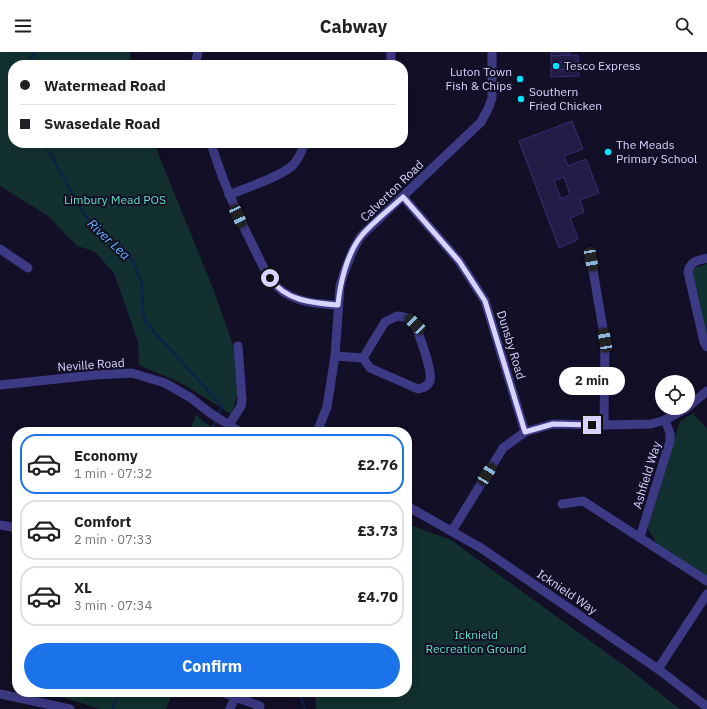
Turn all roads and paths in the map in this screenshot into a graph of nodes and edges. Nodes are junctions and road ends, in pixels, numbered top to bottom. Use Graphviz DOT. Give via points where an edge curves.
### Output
graph roads {
  1 [pos="492,52"];
  2 [pos="213,148"];
  3 [pos="303,148"];
  4 [pos="229,195"];
  5 [pos="403,197"];
  6 [pos="0,249"];
  7 [pos="707,258"];
  8 [pos="591,259"];
  9 [pos="28,268"];
  10 [pos="338,305"];
  11 [pos="238,346"];
  12 [pos="707,347"];
  13 [pos="335,356"];
  14 [pos="363,358"];
  15 [pos="0,385"];
  16 [pos="707,391"];
  17 [pos="695,401"];
  18 [pos="674,415"];
  19 [pos="665,420"];
  20 [pos="229,425"];
  21 [pos="604,426"];
  22 [pos="232,427"];
  23 [pos="318,427"];
  24 [pos="525,432"];
  25 [pos="562,504"];
  26 [pos="412,509"];
  27 [pos="0,525"];
  28 [pos="12,527"];
  29 [pos="452,531"];
  30 [pos="640,537"];
  31 [pos="707,581"];
  32 [pos="707,594"];
  33 [pos="658,669"];
  34 [pos="0,694"];
  35 [pos="12,697"];
  36 [pos="14,697"];
  37 [pos="235,697"];
  38 [pos="260,706"];
  39 [pos="707,707"];
  40 [pos="70,709"];
  41 [pos="230,709"];
  1 -- 5 [label="street, Calverton Road" via="492,98 488,109 480,122"];
  2 -- 4 [label="street"];
  3 -- 4 [label="street" via="294,165 281,174"];
  4 -- 10 [label="street" via="274,284 302,301"];
  5 -- 10 [label="street, Calverton Road" via="361,236 345,270"];
  5 -- 24 [label="street, Dunsby Road" via="459,261 485,301"];
  6 -- 9 [label="street"];
  7 -- 12 [label="street" via="693,262 688,272"];
  8 -- 21 [label="street" via="605,340"];
  10 -- 13 [label="street, Calverton Road"];
  11 -- 20 [label="street" via="242,399 241,406"];
  13 -- 14 [label="street"];
  13 -- 23 [label="street, Calverton Road" via="327,407"];
  14 -- 14 [label="street" via="384,322 397,316 409,318 415,324 431,373 430,382 424,388 418,389 370,368"];
  15 -- 20 [label="street, Neville Road" via="132,373 165,383"];
  16 -- 17 [label="street"];
  18 -- 19 [label="street"];
  19 -- 21 [label="street" via="651,424"];
  19 -- 30 [label="street, Ashfield Way" via="670,441"];
  20 -- 22 [label="street"];
  21 -- 24 [label="street" via="553,424"];
  24 -- 29 [label="street" via="503,448"];
  25 -- 30 [label="street" via="583,501"];
  26 -- 29 [label="street, Icknield Way"];
  27 -- 28 [label="street"];
  29 -- 33 [label="street, Icknield Way" via="481,548"];
  30 -- 31 [label="street"];
  32 -- 33 [label="street"];
  33 -- 39 [label="street, Icknield Way"];
  34 -- 35 [label="street"];
  36 -- 40 [label="street"];
  37 -- 38 [label="street"];
  37 -- 41 [label="street"];
}
